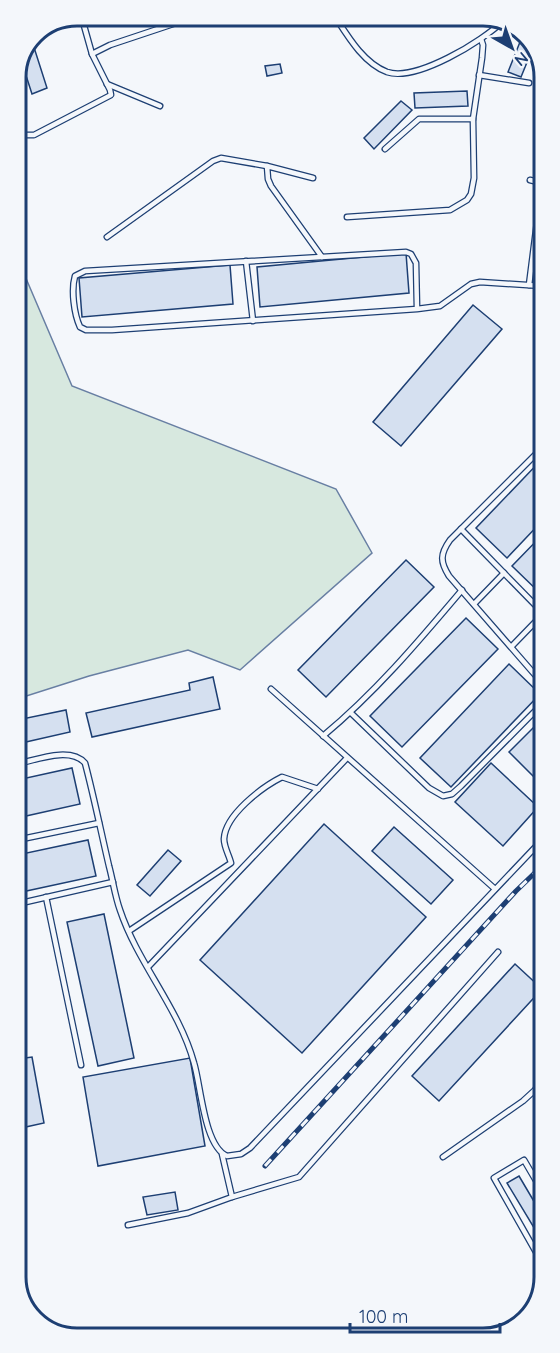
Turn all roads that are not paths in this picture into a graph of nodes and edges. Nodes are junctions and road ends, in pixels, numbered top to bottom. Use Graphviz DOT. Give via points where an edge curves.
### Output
graph roads {
  1 [pos="84,26"];
  2 [pos="167,26"];
  3 [pos="341,26"];
  4 [pos="495,27"];
  5 [pos="481,39"];
  6 [pos="92,54"];
  7 [pos="479,75"];
  8 [pos="529,83"];
  9 [pos="107,84"];
  10 [pos="160,106"];
  11 [pos="473,119"];
  12 [pos="26,135"];
  13 [pos="385,149"];
  14 [pos="267,166"];
  15 [pos="313,178"];
  16 [pos="530,180"];
  17 [pos="534,181"];
  18 [pos="347,217"];
  19 [pos="107,237"];
  20 [pos="534,246"];
  21 [pos="322,257"];
  22 [pos="246,261"];
  23 [pos="529,285"];
  24 [pos="534,285"];
  25 [pos="417,309"];
  26 [pos="253,321"];
  27 [pos="534,456"];
  28 [pos="461,529"];
  29 [pos="504,573"];
  30 [pos="462,590"];
  31 [pos="474,604"];
  32 [pos="534,604"];
  33 [pos="534,623"];
  34 [pos="512,646"];
  35 [pos="534,673"];
  36 [pos="271,689"];
  37 [pos="534,711"];
  38 [pos="351,713"];
  39 [pos="323,736"];
  40 [pos="347,758"];
  41 [pos="26,762"];
  42 [pos="318,789"];
  43 [pos="99,824"];
  44 [pos="26,838"];
  45 [pos="534,848"];
  46 [pos="113,882"];
  47 [pos="495,889"];
  48 [pos="46,897"];
  49 [pos="26,902"];
  50 [pos="129,931"];
  51 [pos="498,952"];
  52 [pos="148,967"];
  53 [pos="81,1065"];
  54 [pos="534,1091"];
  55 [pos="222,1154"];
  56 [pos="443,1157"];
  57 [pos="534,1177"];
  58 [pos="232,1197"];
  59 [pos="128,1225"];
  60 [pos="534,1249"];
  1 -- 6 [label="lane"];
  2 -- 6 [label="lane"];
  3 -- 5 [label="lane" via="364,55 390,73 424,68"];
  4 -- 5 [label="lane"];
  5 -- 7 [label="lane"];
  6 -- 9 [label="lane"];
  7 -- 8 [label="lane"];
  7 -- 11 [label="lane"];
  9 -- 10 [label="lane"];
  9 -- 12 [label="lane" via="111,93 107,98 34,135"];
  11 -- 13 [label="lane" via="419,119"];
  11 -- 18 [label="lane" via="473,187 462,204 450,210"];
  14 -- 15 [label="lane"];
  14 -- 19 [label="lane" via="221,158 213,161"];
  14 -- 21 [label="lane" via="271,186"];
  16 -- 17 [label="lane"];
  20 -- 23 [label="lane"];
  21 -- 22 [label="lane"];
  21 -- 25 [label="lane" via="411,254 416,263"];
  22 -- 26 [label="lane"];
  22 -- 26 [label="lane" via="85,271 75,276 76,315 80,327 86,330"];
  23 -- 24 [label="lane"];
  23 -- 25 [label="lane" via="480,282 440,306"];
  25 -- 26 [label="lane"];
  27 -- 28 [label="lane"];
  28 -- 29 [label="lane"];
  28 -- 30 [label="lane" via="442,550 441,560"];
  29 -- 31 [label="lane"];
  29 -- 32 [label="lane"];
  30 -- 31 [label="lane"];
  30 -- 38 [label="lane"];
  31 -- 34 [label="lane"];
  33 -- 34 [label="lane"];
  34 -- 35 [label="lane"];
  36 -- 39 [label="lane"];
  37 -- 38 [label="lane" via="461,786 443,796 429,788"];
  38 -- 39 [label="lane"];
  39 -- 40 [label="lane"];
  40 -- 42 [label="lane"];
  40 -- 47 [label="lane"];
  41 -- 43 [label="lane" via="63,755 80,758 85,763"];
  42 -- 50 [label="lane" via="282,777 266,785 245,802 225,831 224,842 231,863"];
  42 -- 52 [label="lane"];
  43 -- 44 [label="lane"];
  43 -- 46 [label="lane"];
  45 -- 47 [label="lane"];
  46 -- 48 [label="lane"];
  46 -- 50 [label="lane"];
  47 -- 55 [label="lane" via="250,1148 241,1154"];
  48 -- 49 [label="lane"];
  48 -- 53 [label="lane"];
  50 -- 52 [label="lane"];
  51 -- 58 [label="lane" via="299,1177"];
  52 -- 55 [label="lane" via="192,1056 207,1124"];
  54 -- 56 [label="lane"];
  55 -- 58 [label="lane"];
  57 -- 60 [label="lane" via="524,1160 494,1178"];
  58 -- 59 [label="lane" via="188,1213"];
}
